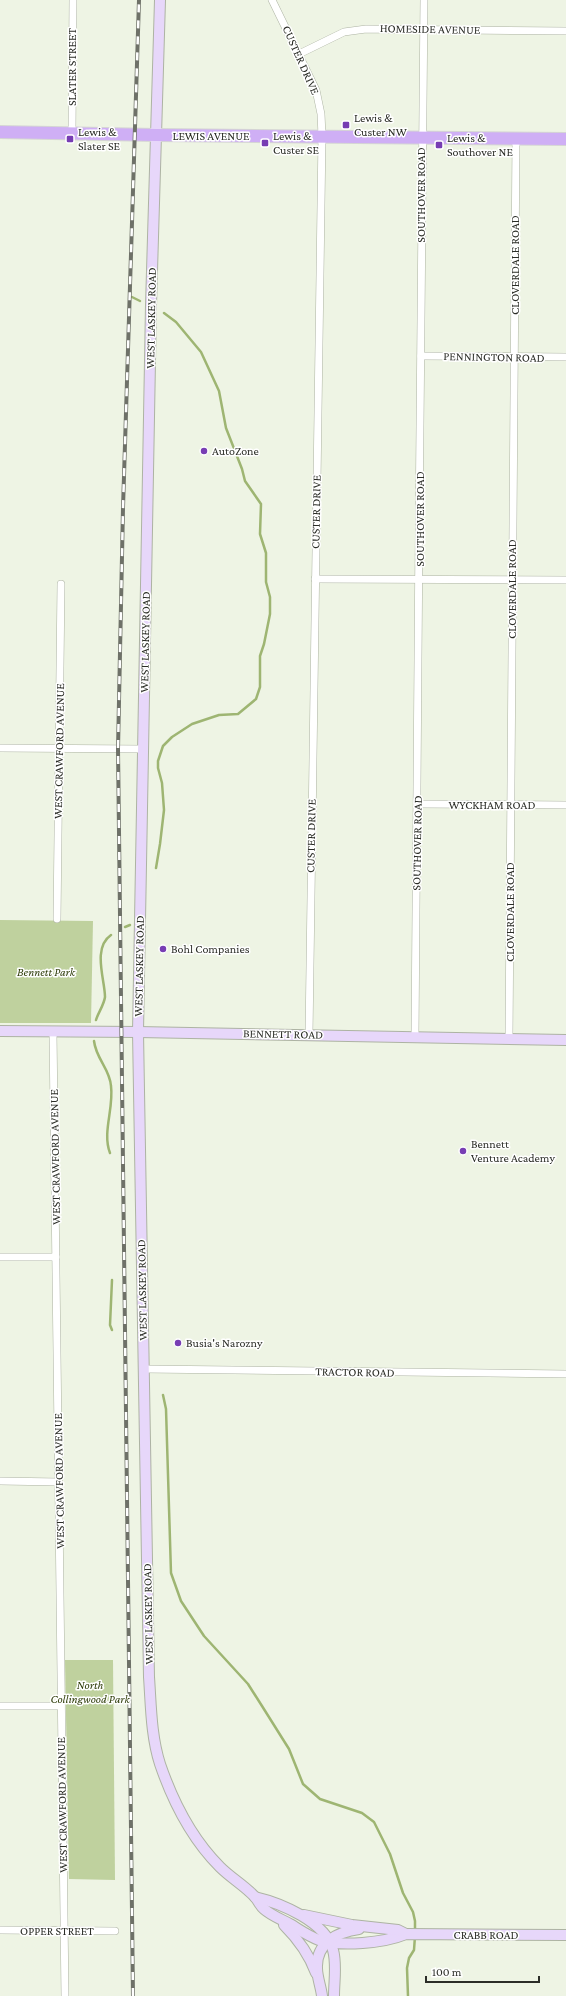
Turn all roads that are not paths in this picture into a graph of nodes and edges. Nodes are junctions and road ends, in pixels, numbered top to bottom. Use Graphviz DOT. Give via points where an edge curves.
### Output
graph roads {
  1 [pos="73,0"];
  2 [pos="160,0"];
  3 [pos="272,0"];
  4 [pos="424,0"];
  5 [pos="423,29"];
  6 [pos="566,31"];
  7 [pos="299,54"];
  8 [pos="0,132"];
  9 [pos="72,133"];
  10 [pos="156,136"];
  11 [pos="322,136"];
  12 [pos="421,137"];
  13 [pos="516,138"];
  14 [pos="566,139"];
  15 [pos="421,356"];
  16 [pos="514,357"];
  17 [pos="566,358"];
  18 [pos="314,579"];
  19 [pos="419,580"];
  20 [pos="512,580"];
  21 [pos="566,580"];
  22 [pos="61,584"];
  23 [pos="0,748"];
  24 [pos="59,749"];
  25 [pos="143,749"];
  26 [pos="417,804"];
  27 [pos="511,805"];
  28 [pos="566,805"];
  29 [pos="57,918"];
  30 [pos="0,1031"];
  31 [pos="53,1032"];
  32 [pos="138,1032"];
  33 [pos="309,1035"];
  34 [pos="415,1037"];
  35 [pos="510,1039"];
  36 [pos="566,1040"];
  37 [pos="0,1257"];
  38 [pos="56,1257"];
  39 [pos="144,1369"];
  40 [pos="566,1374"];
  41 [pos="0,1481"];
  42 [pos="59,1482"];
  43 [pos="0,1706"];
  44 [pos="61,1706"];
  45 [pos="255,1897"];
  46 [pos="303,1915"];
  47 [pos="276,1918"];
  48 [pos="371,1928"];
  49 [pos="0,1930"];
  50 [pos="64,1930"];
  51 [pos="115,1931"];
  52 [pos="406,1934"];
  53 [pos="566,1935"];
  54 [pos="329,1941"];
  55 [pos="318,1978"];
  56 [pos="65,1996"];
  57 [pos="322,1996"];
  58 [pos="334,1996"];
  1 -- 9 [label="street, SLATER STREET"];
  2 -- 10 [label="main road, WEST LASKEY ROAD"];
  3 -- 7 [label="street, CUSTER DRIVE"];
  4 -- 5 [label="street, SOUTHOVER ROAD"];
  5 -- 6 [label="street, HOMESIDE AVENUE"];
  5 -- 7 [label="street, HOMESIDE AVENUE" via="366,29 344,32"];
  5 -- 12 [label="street, SOUTHOVER ROAD"];
  7 -- 11 [label="street, CUSTER DRIVE" via="316,90"];
  8 -- 9 [label="main road, LEWIS AVENUE"];
  9 -- 10 [label="main road, LEWIS AVENUE"];
  10 -- 11 [label="main road, LEWIS AVENUE"];
  10 -- 25 [label="main road, WEST LASKEY ROAD"];
  11 -- 12 [label="main road, LEWIS AVENUE"];
  11 -- 18 [label="street, CUSTER DRIVE"];
  12 -- 13 [label="main road, LEWIS AVENUE"];
  12 -- 15 [label="street, SOUTHOVER ROAD"];
  13 -- 14 [label="main road, LEWIS AVENUE"];
  13 -- 16 [label="street, CLOVERDALE ROAD"];
  15 -- 16 [label="street, PENNINGTON ROAD"];
  15 -- 19 [label="street, SOUTHOVER ROAD"];
  16 -- 17 [label="street, PENNINGTON ROAD"];
  16 -- 20 [label="street, CLOVERDALE ROAD"];
  18 -- 19 [label="street"];
  18 -- 33 [label="street, CUSTER DRIVE"];
  19 -- 20 [label="street"];
  19 -- 26 [label="street, SOUTHOVER ROAD"];
  20 -- 21 [label="street"];
  20 -- 27 [label="street, CLOVERDALE ROAD"];
  22 -- 24 [label="street, WEST CRAWFORD AVENUE"];
  23 -- 24 [label="street"];
  24 -- 25 [label="street"];
  24 -- 29 [label="street, WEST CRAWFORD AVENUE"];
  25 -- 32 [label="main road, WEST LASKEY ROAD"];
  26 -- 27 [label="street, WYCKHAM ROAD"];
  26 -- 34 [label="street, SOUTHOVER ROAD"];
  27 -- 28 [label="street, WYCKHAM ROAD"];
  27 -- 35 [label="street, CLOVERDALE ROAD"];
  30 -- 31 [label="main road, BENNETT ROAD"];
  31 -- 32 [label="main road, BENNETT ROAD"];
  31 -- 38 [label="street, WEST CRAWFORD AVENUE"];
  32 -- 33 [label="main road, BENNETT ROAD"];
  32 -- 39 [label="main road, WEST LASKEY ROAD"];
  33 -- 34 [label="main road, BENNETT ROAD"];
  34 -- 35 [label="main road, BENNETT ROAD"];
  35 -- 36 [label="main road, BENNETT ROAD"];
  37 -- 38 [label="street"];
  38 -- 42 [label="street, WEST CRAWFORD AVENUE"];
  39 -- 40 [label="street, TRACTOR ROAD"];
  39 -- 45 [label="main road, WEST LASKEY ROAD" via="149,1677 159,1761 178,1807 196,1837 221,1868"];
  41 -- 42 [label="street"];
  42 -- 44 [label="street, WEST CRAWFORD AVENUE"];
  43 -- 44 [label="street"];
  44 -- 50 [label="street, WEST CRAWFORD AVENUE"];
  45 -- 46 [label="main road, WEST LASKEY ROAD"];
  45 -- 47 [label="main road, WEST LASKEY ROAD" via="263,1908"];
  46 -- 48 [label="main road, CRABB ROAD"];
  46 -- 54 [label="main road, WEST LASKEY ROAD" via="318,1926"];
  47 -- 54 [label="main road, WEST LASKEY ROAD" via="308,1936"];
  47 -- 55 [label="main road, WEST LASKEY ROAD" via="297,1939"];
  48 -- 52 [label="main road, CRABB ROAD" via="398,1930"];
  48 -- 54 [label="main road, CRABB ROAD" via="344,1932"];
  49 -- 50 [label="street, OPPER STREET"];
  50 -- 51 [label="street, OPPER STREET"];
  50 -- 56 [label="street, WEST CRAWFORD AVENUE"];
  52 -- 53 [label="main road, CRABB ROAD"];
  52 -- 54 [label="main road, CRABB ROAD" via="395,1938 352,1943"];
  54 -- 55 [label="main road" via="317,1962"];
  54 -- 58 [label="main road" via="334,1958"];
  55 -- 57 [label="main road"];
}
